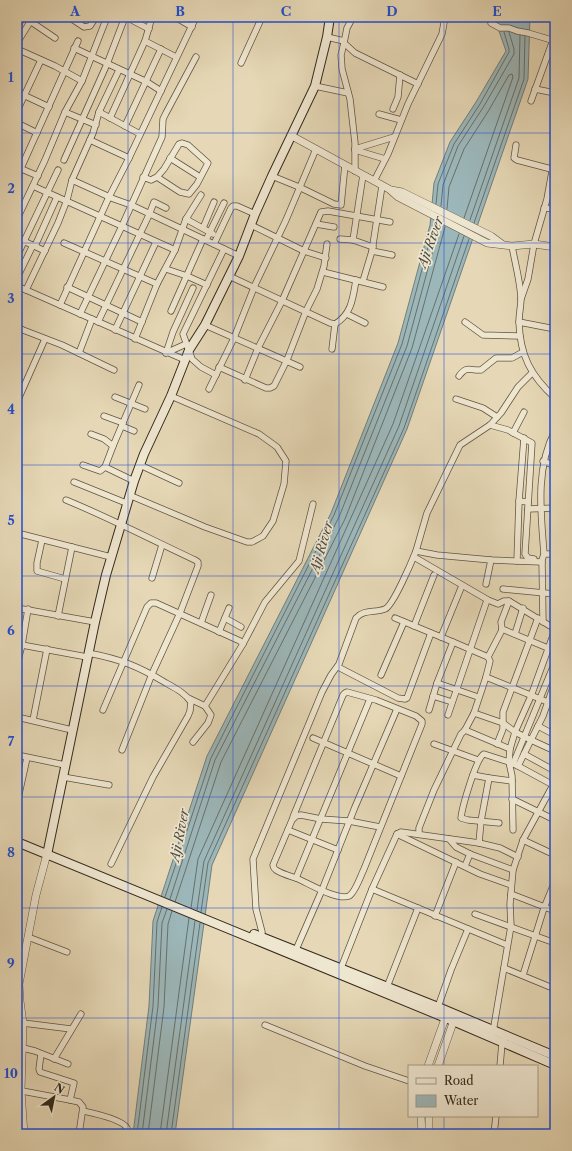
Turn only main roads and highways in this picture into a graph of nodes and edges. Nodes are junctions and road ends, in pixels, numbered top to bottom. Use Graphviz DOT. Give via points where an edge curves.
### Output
graph roads {
  1 [pos="330,17"];
  2 [pos="17,837"];
  3 [pos="17,842"];
  4 [pos="47,852"];
  5 [pos="346,973"];
  6 [pos="450,1016"];
  7 [pos="504,1039"];
  8 [pos="555,1056"];
  9 [pos="555,1064"];
  1 -- 4 [label="main road" via="315,86 255,214 239,256 205,325 188,347 172,393 134,481 95,622"];
  2 -- 4 [label="main road"];
  3 -- 4 [label="main road"];
  4 -- 5 [label="main road"];
  5 -- 6 [label="main road"];
  5 -- 6 [label="main road" via="438,1007"];
  6 -- 7 [label="main road"];
  7 -- 8 [label="main road"];
  7 -- 9 [label="main road"];
}
